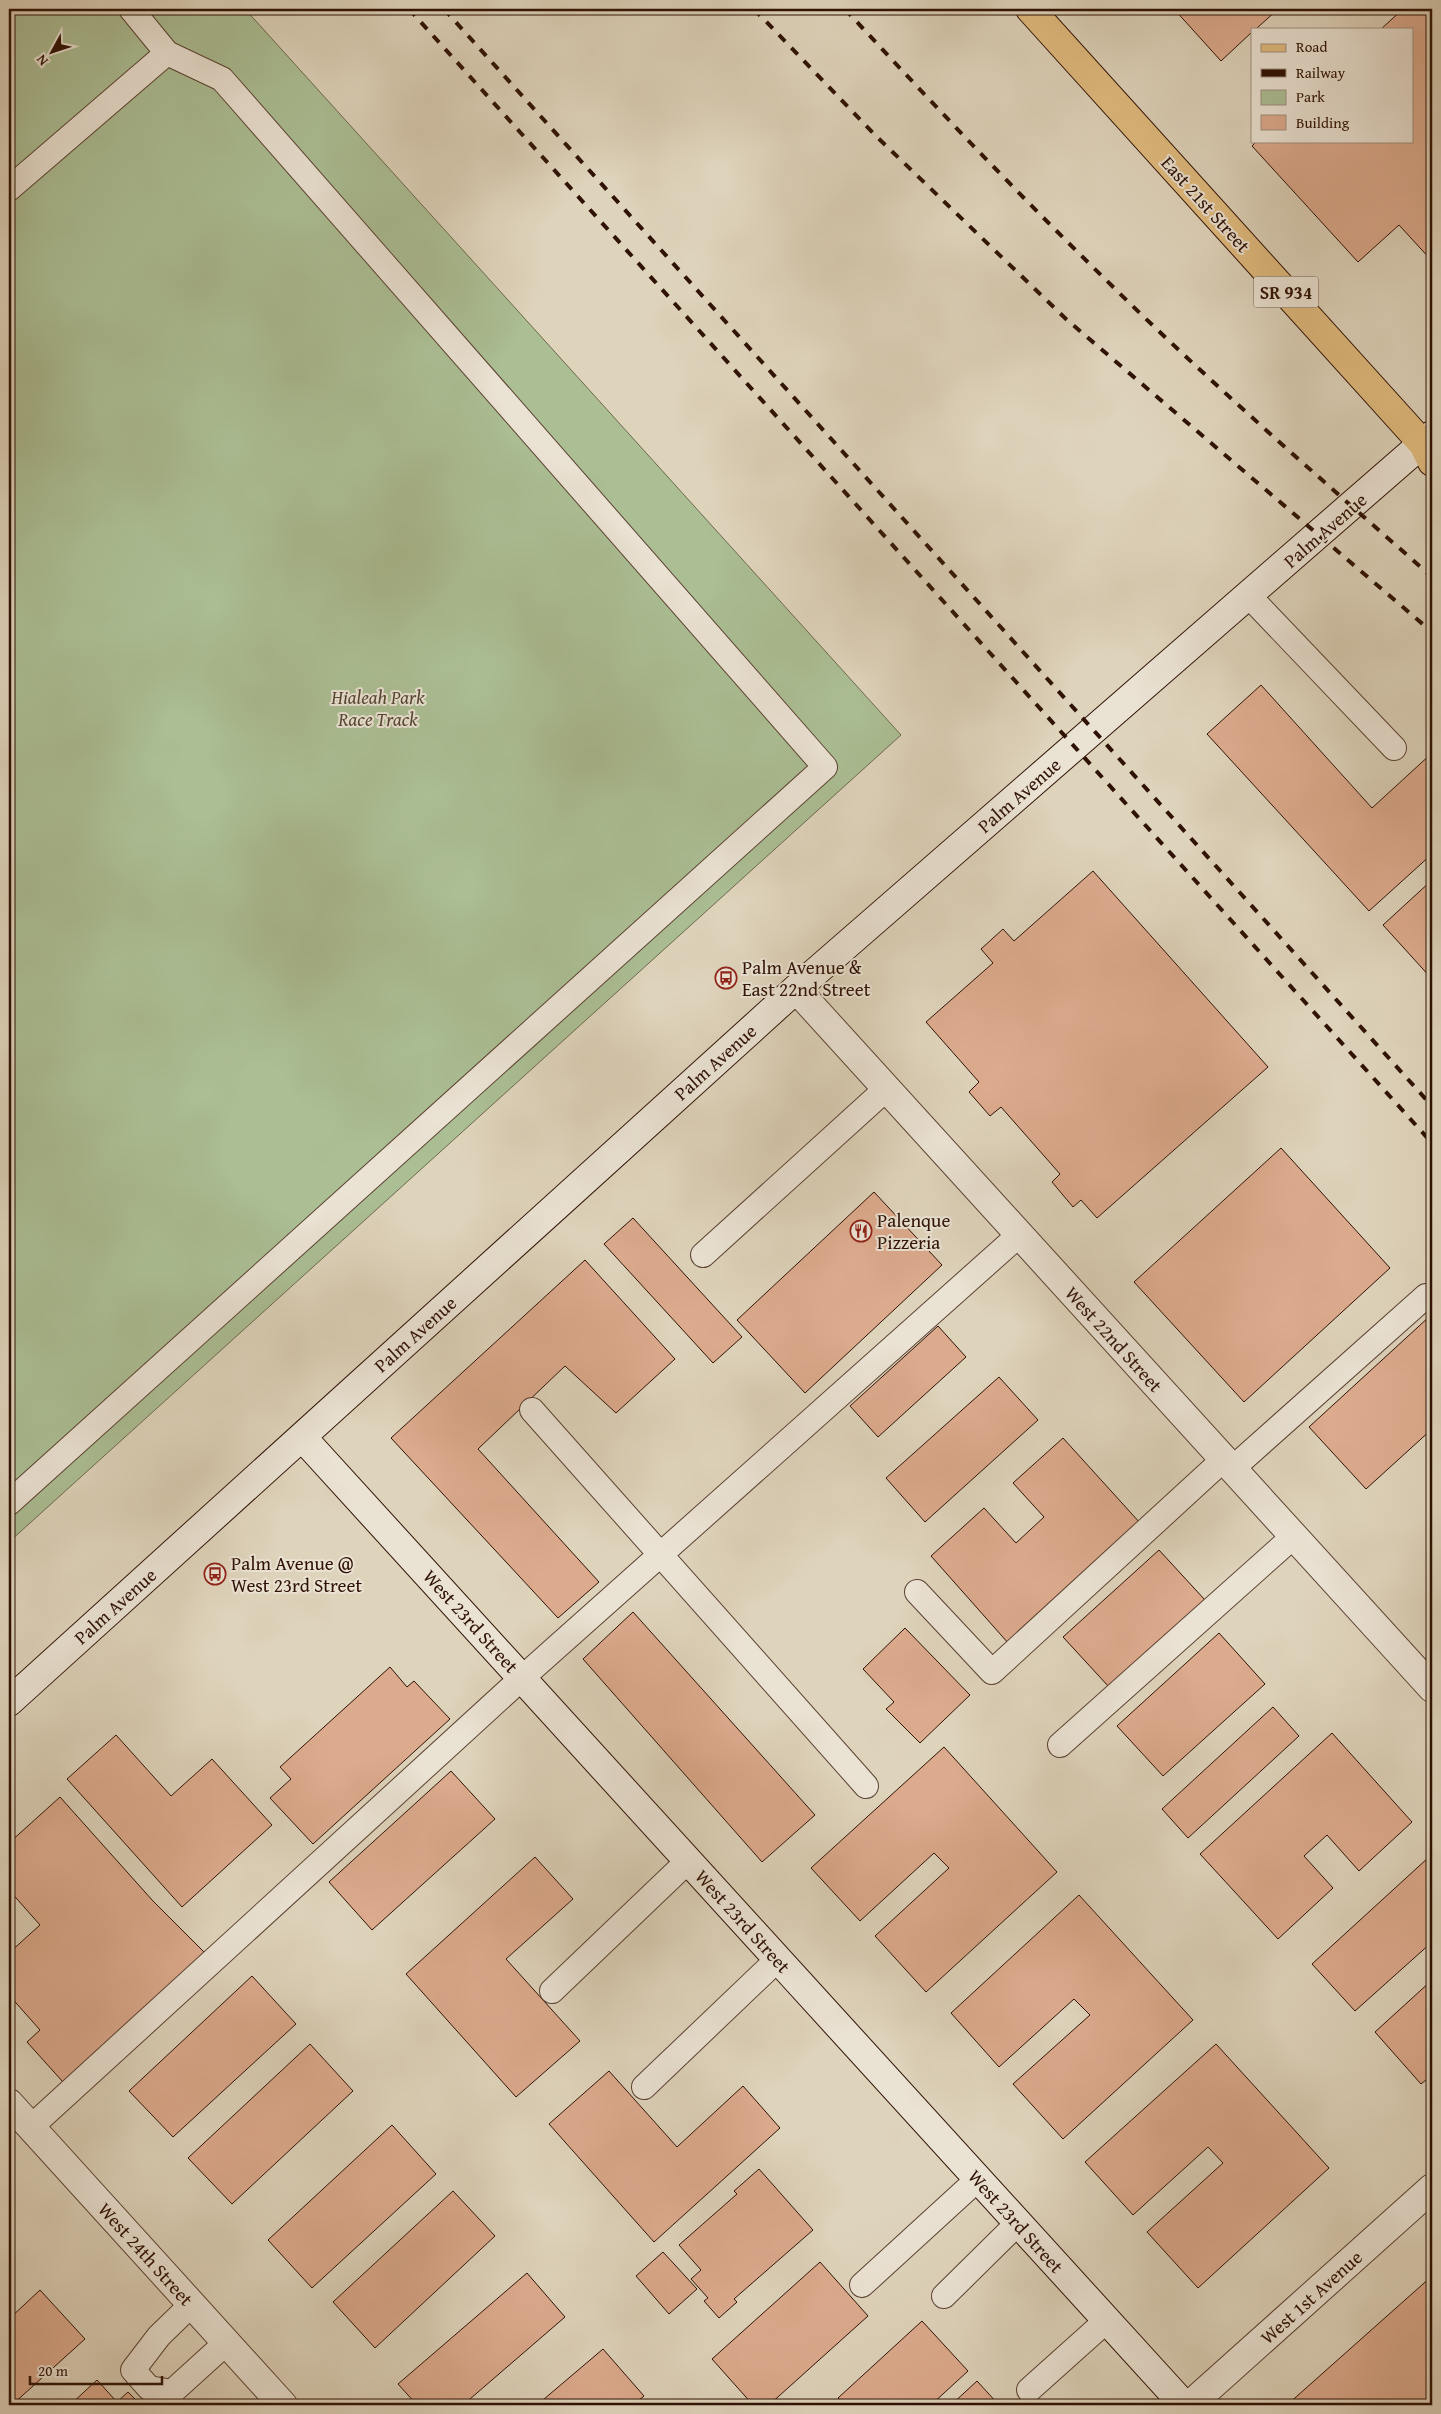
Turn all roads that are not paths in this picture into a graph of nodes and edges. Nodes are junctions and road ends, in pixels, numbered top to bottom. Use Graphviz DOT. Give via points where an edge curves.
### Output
graph roads {
  1 [pos="130,9"];
  2 [pos="1030,9"];
  3 [pos="167,53"];
  4 [pos="9,189"];
  5 [pos="1430,448"];
  6 [pos="1249,596"];
  7 [pos="1394,748"];
  8 [pos="796,989"];
  9 [pos="886,1089"];
  10 [pos="1019,1235"];
  11 [pos="703,1255"];
  12 [pos="1426,1296"];
  13 [pos="532,1410"];
  14 [pos="302,1437"];
  15 [pos="1228,1464"];
  16 [pos="9,1503"];
  17 [pos="1294,1536"];
  18 [pos="660,1556"];
  19 [pos="917,1592"];
  20 [pos="522,1678"];
  21 [pos="1432,1688"];
  22 [pos="9,1702"];
  23 [pos="1060,1745"];
  24 [pos="866,1786"];
  25 [pos="688,1861"];
  26 [pos="778,1960"];
  27 [pos="552,1991"];
  28 [pos="644,2087"];
  29 [pos="9,2103"];
  30 [pos="31,2127"];
  31 [pos="978,2179"];
  32 [pos="1432,2188"];
  33 [pos="1018,2223"];
  34 [pos="862,2285"];
  35 [pos="944,2296"];
  36 [pos="192,2304"];
  37 [pos="1106,2321"];
  38 [pos="226,2343"];
  39 [pos="1029,2390"];
  40 [pos="283,2405"];
  41 [pos="1184,2405"];
  42 [pos="1190,2405"];
  1 -- 3 [label="lane"];
  2 -- 5 [label="main road, East 21st Street / SR 934"];
  3 -- 4 [label="lane"];
  3 -- 16 [label="lane" via="222,79 825,767"];
  5 -- 6 [label="street, Palm Avenue"];
  6 -- 7 [label="lane"];
  6 -- 8 [label="street, Palm Avenue"];
  8 -- 9 [label="street, West 22nd Street"];
  8 -- 14 [label="street, Palm Avenue"];
  9 -- 10 [label="street, West 22nd Street"];
  9 -- 11 [label="lane"];
  10 -- 15 [label="street, West 22nd Street"];
  10 -- 18 [label="lane"];
  12 -- 15 [label="lane"];
  13 -- 18 [label="lane"];
  14 -- 20 [label="street, West 23rd Street"];
  14 -- 22 [label="street, Palm Avenue"];
  15 -- 17 [label="street, West 22nd Street"];
  15 -- 19 [label="lane" via="992,1672"];
  17 -- 21 [label="street, West 22nd Street"];
  17 -- 23 [label="lane"];
  18 -- 20 [label="lane"];
  18 -- 24 [label="lane"];
  20 -- 25 [label="street, West 23rd Street"];
  20 -- 30 [label="lane"];
  25 -- 26 [label="street, West 23rd Street"];
  25 -- 27 [label="lane"];
  26 -- 28 [label="lane"];
  26 -- 31 [label="street, West 23rd Street"];
  29 -- 30 [label="street, West 24th Street"];
  30 -- 36 [label="street, West 24th Street"];
  31 -- 33 [label="street, West 23rd Street"];
  31 -- 34 [label="lane"];
  32 -- 42 [label="street, West 1st Avenue"];
  33 -- 35 [label="lane"];
  33 -- 37 [label="street, West 23rd Street"];
  36 -- 38 [label="street, West 24th Street"];
  36 -- 38 [label="lane" via="159,2336 133,2370 149,2388 172,2392"];
  37 -- 39 [label="lane"];
  37 -- 41 [label="street, West 23rd Street"];
  38 -- 40 [label="street, West 24th Street"];
}
